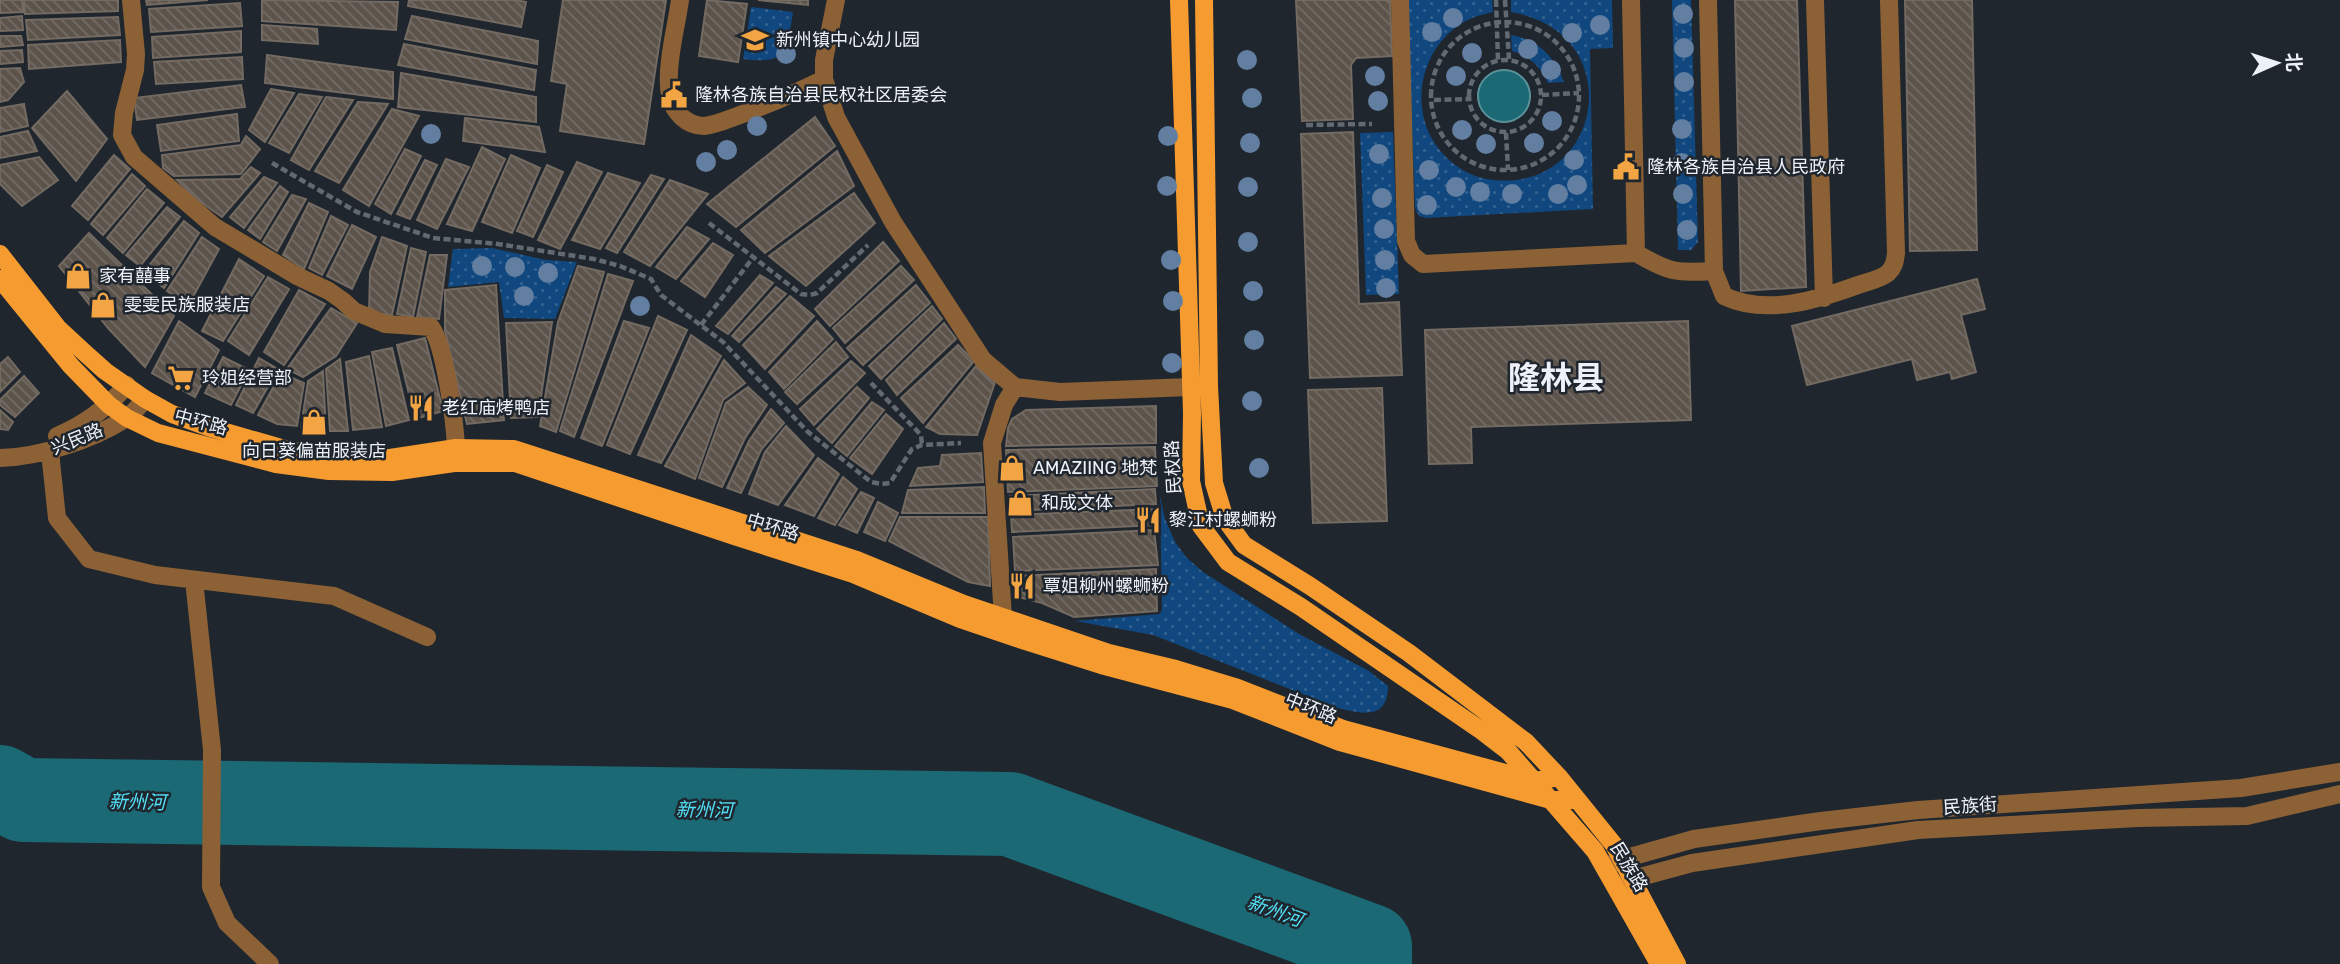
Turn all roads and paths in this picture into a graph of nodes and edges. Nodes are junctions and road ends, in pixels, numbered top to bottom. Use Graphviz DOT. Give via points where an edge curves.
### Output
graph roads {
  1 [pos="131,0"];
  2 [pos="680,0"];
  3 [pos="836,0"];
  4 [pos="1179,0"];
  5 [pos="1204,0"];
  6 [pos="1400,0"];
  7 [pos="1496,0"];
  8 [pos="1506,0"];
  9 [pos="1631,0"];
  10 [pos="1708,0"];
  11 [pos="1815,0"];
  12 [pos="1889,0"];
  13 [pos="1496,22"];
  14 [pos="1507,22"];
  15 [pos="1508,59"];
  16 [pos="1498,60"];
  17 [pos="824,79"];
  18 [pos="1579,93"];
  19 [pos="1542,95"];
  20 [pos="1468,99"];
  21 [pos="1430,100"];
  22 [pos="1403,124"];
  23 [pos="1306,125"];
  24 [pos="1506,133"];
  25 [pos="272,163"];
  26 [pos="1508,170"];
  27 [pos="892,222"];
  28 [pos="709,223"];
  29 [pos="1636,253"];
  30 [pos="0,254"];
  31 [pos="752,258"];
  32 [pos="1714,271"];
  33 [pos="0,279"];
  34 [pos="1824,298"];
  35 [pos="701,324"];
  36 [pos="871,383"];
  37 [pos="127,385"];
  38 [pos="1015,387"];
  39 [pos="1191,387"];
  40 [pos="145,399"];
  41 [pos="109,405"];
  42 [pos="127,418"];
  43 [pos="992,443"];
  44 [pos="922,445"];
  45 [pos="0,448"];
  46 [pos="456,448"];
  47 [pos="50,452"];
  48 [pos="0,458"];
  49 [pos="194,580"];
  50 [pos="1003,618"];
  51 [pos="427,637"];
  52 [pos="2340,772"];
  53 [pos="1559,777"];
  54 [pos="1535,780"];
  55 [pos="2340,794"];
  56 [pos="1551,800"];
  57 [pos="1576,800"];
  58 [pos="1623,859"];
  59 [pos="1605,867"];
  60 [pos="1625,883"];
  61 [pos="270,964"];
  62 [pos="1659,964"];
  63 [pos="1678,964"];
  1 -- 46 [label="street" via="135,70 122,135 134,157 215,227 329,291 354,311 385,324 431,327 455,419"];
  2 -- 17 [label="street" via="670,99 689,124 720,122"];
  3 -- 17 [label="street"];
  4 -- 39 [label="main road, 民权路"];
  5 -- 53 [label="main road" via="1209,386 1214,483 1225,519 1244,545 1409,653 1496,717"];
  6 -- 22 [label="street"];
  7 -- 13 [label="path"];
  8 -- 14 [label="path"];
  9 -- 29 [label="street"];
  10 -- 32 [label="street"];
  11 -- 34 [label="street"];
  12 -- 34 [label="street" via="1894,265 1885,275"];
  13 -- 14 [label="path"];
  13 -- 16 [label="path"];
  13 -- 21 [label="path" via="1476,28 1450,46 1434,73"];
  14 -- 15 [label="path"];
  14 -- 18 [label="path" via="1523,24 1551,38 1571,62"];
  15 -- 16 [label="path"];
  15 -- 19 [label="path" via="1535,75"];
  16 -- 20 [label="path" via="1479,70"];
  17 -- 27 [label="street" via="836,117"];
  18 -- 19 [label="path"];
  18 -- 26 [label="path" via="1570,132 1558,148 1543,160"];
  19 -- 24 [label="path" via="1528,125"];
  20 -- 21 [label="path"];
  20 -- 24 [label="path" via="1485,127"];
  21 -- 26 [label="path" via="1440,131 1452,147 1467,160"];
  22 -- 23 [label="path"];
  22 -- 29 [label="street" via="1406,241 1423,264"];
  24 -- 26 [label="path"];
  25 -- 35 [label="path" via="357,212 433,238 498,244 620,266 651,279 661,295"];
  27 -- 31 [label="path" via="810,295 801,294"];
  27 -- 38 [label="street" via="983,360"];
  28 -- 31 [label="path"];
  29 -- 32 [label="street" via="1677,273"];
  30 -- 37 [label="main road, 中环路" via="58,328"];
  31 -- 35 [label="path"];
  32 -- 34 [label="street" via="1724,296 1739,303"];
  33 -- 41 [label="main road, 中环路" via="62,357"];
  35 -- 44 [label="path" via="808,432 871,482 890,483 912,449"];
  36 -- 44 [label="path" via="913,425"];
  37 -- 40 [label="main road, 中环路"];
  37 -- 41 [label="street, 兴民路"];
  38 -- 39 [label="street" via="1060,392"];
  38 -- 43 [label="street"];
  39 -- 54 [label="main road, 民权路" via="1191,481 1201,526 1228,562 1482,731"];
  40 -- 42 [label="street, 兴民路"];
  40 -- 46 [label="main road, 中环路" via="208,427 331,458 390,458"];
  41 -- 42 [label="main road, 中环路"];
  41 -- 45 [label="street, 兴民路" via="79,427 48,440"];
  42 -- 47 [label="street, 兴民路"];
  42 -- 56 [label="main road, 中环路" via="158,433 202,445 276,464 330,471 392,472 454,463 515,463 853,573 1016,638 1233,700 1340,742"];
  43 -- 44 [label="path"];
  43 -- 50 [label="street"];
  46 -- 50 [label="main road, 中环路" via="514,449 857,560"];
  47 -- 48 [label="street, 兴民路"];
  47 -- 49 [label="street" via="57,518 89,559"];
  49 -- 51 [label="street" via="334,596"];
  49 -- 61 [label="street" via="212,750 211,887 227,923"];
  50 -- 54 [label="main road, 中环路" via="1235,687 1343,729"];
  52 -- 58 [label="street, 民族街" via="2241,788 1821,821 1695,839"];
  53 -- 54 [label="main road, 中环路"];
  53 -- 57 [label="main road"];
  54 -- 56 [label="main road, 民权路"];
  55 -- 60 [label="street, 民族街" via="2247,816 1918,830 1692,863"];
  56 -- 57 [label="main road, 中环路"];
  56 -- 59 [label="main road, 民族路"];
  57 -- 58 [label="main road, 民族路"];
  58 -- 59 [label="street, 民族街"];
  58 -- 60 [label="main road, 民族路"];
  59 -- 60 [label="main road, 民族路"];
  60 -- 62 [label="main road, 民族路"];
  60 -- 63 [label="main road, 民族路"];
}
